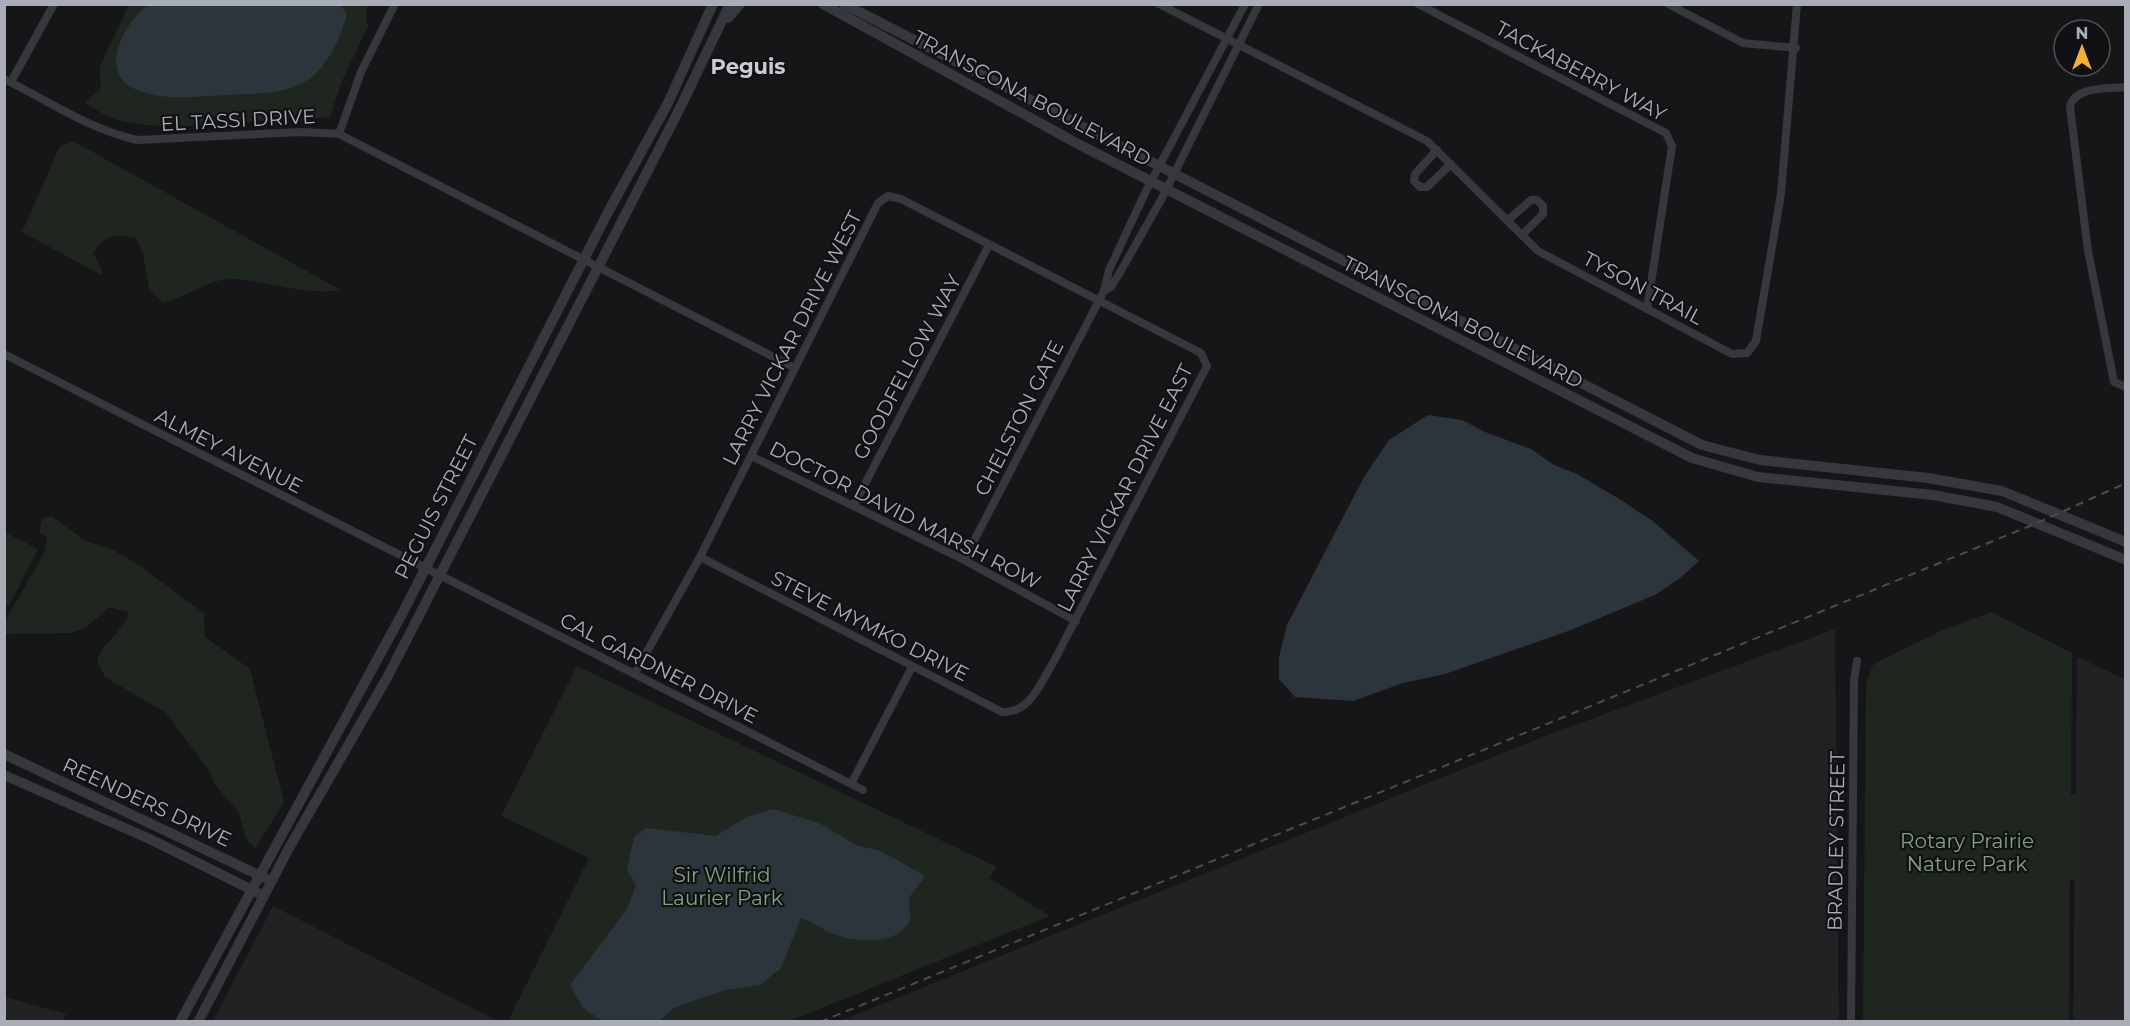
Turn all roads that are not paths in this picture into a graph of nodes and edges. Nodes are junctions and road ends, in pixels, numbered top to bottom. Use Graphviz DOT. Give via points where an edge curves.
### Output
graph roads {
  1 [pos="54,4"];
  2 [pos="395,4"];
  3 [pos="713,4"];
  4 [pos="730,4"];
  5 [pos="740,4"];
  6 [pos="823,4"];
  7 [pos="844,4"];
  8 [pos="1159,4"];
  9 [pos="1245,4"];
  10 [pos="1259,4"];
  11 [pos="1418,4"];
  12 [pos="1668,4"];
  13 [pos="1797,4"];
  14 [pos="721,24"];
  15 [pos="1227,40"];
  16 [pos="1238,45"];
  17 [pos="1796,48"];
  18 [pos="8,81"];
  19 [pos="2126,87"];
  20 [pos="339,134"];
  21 [pos="1437,150"];
  22 [pos="1451,164"];
  23 [pos="1158,167"];
  24 [pos="1174,175"];
  25 [pos="1151,181"];
  26 [pos="1167,189"];
  27 [pos="1508,220"];
  28 [pos="1522,235"];
  29 [pos="989,245"];
  30 [pos="584,260"];
  31 [pos="599,267"];
  32 [pos="1104,291"];
  33 [pos="1099,300"];
  34 [pos="1647,309"];
  35 [pos="4,354"];
  36 [pos="794,367"];
  37 [pos="2126,387"];
  38 [pos="751,456"];
  39 [pos="854,505"];
  40 [pos="2126,542"];
  41 [pos="700,557"];
  42 [pos="964,560"];
  43 [pos="2126,560"];
  44 [pos="424,569"];
  45 [pos="439,577"];
  46 [pos="1076,621"];
  47 [pos="1857,661"];
  48 [pos="912,667"];
  49 [pos="635,673"];
  50 [pos="1025,707"];
  51 [pos="4,754"];
  52 [pos="4,774"];
  53 [pos="850,784"];
  54 [pos="863,790"];
  55 [pos="259,875"];
  56 [pos="274,882"];
  57 [pos="251,888"];
  58 [pos="264,896"];
  59 [pos="180,1022"];
  60 [pos="198,1022"];
  61 [pos="1851,1022"];
  1 -- 18 [label="street"];
  2 -- 20 [label="street" via="361,72"];
  3 -- 30 [label="street, PEGUIS STREET" via="668,103"];
  4 -- 14 [label="street, PEGUIS STREET"];
  5 -- 14 [label="street"];
  6 -- 25 [label="street, TRANSCONA BOULEVARD"];
  7 -- 23 [label="street, TRANSCONA BOULEVARD"];
  8 -- 15 [label="street, TYSON TRAIL"];
  9 -- 15 [label="street, CHELSTON GATE"];
  10 -- 16 [label="street, CHELSTON GATE"];
  11 -- 34 [label="street, TACKABERRY WAY" via="1666,133 1672,146"];
  12 -- 17 [label="street" via="1743,44"];
  13 -- 17 [label="street, TYSON TRAIL"];
  14 -- 31 [label="street, PEGUIS STREET"];
  15 -- 16 [label="street, TYSON TRAIL"];
  15 -- 23 [label="street, CHELSTON GATE"];
  16 -- 21 [label="street, TYSON TRAIL" via="1427,141"];
  16 -- 24 [label="street, CHELSTON GATE"];
  17 -- 34 [label="street, TYSON TRAIL" via="1782,194 1756,342 1747,353 1732,354"];
  18 -- 20 [label="street, EL TASSI DRIVE" via="84,123 137,140 303,132"];
  19 -- 37 [label="street" via="2082,92 2072,99 2070,107 2100,315 2114,382"];
  20 -- 30 [label="street, EL TASSI DRIVE"];
  21 -- 22 [label="street, TYSON TRAIL"];
  21 -- 22 [label="street" via="1415,174 1414,181 1427,187"];
  22 -- 27 [label="street, TYSON TRAIL"];
  23 -- 24 [label="street, TRANSCONA BOULEVARD"];
  23 -- 25 [label="street, CHELSTON GATE"];
  24 -- 26 [label="street, CHELSTON GATE"];
  24 -- 40 [label="street, TRANSCONA BOULEVARD" via="1702,445 1760,460 1928,478 2002,491"];
  25 -- 26 [label="street, TRANSCONA BOULEVARD"];
  25 -- 32 [label="street, CHELSTON GATE" via="1109,270"];
  26 -- 32 [label="street, CHELSTON GATE" via="1111,287"];
  26 -- 43 [label="street, TRANSCONA BOULEVARD" via="1692,458 1758,477 1933,495 1997,507"];
  27 -- 28 [label="street, TYSON TRAIL"];
  27 -- 28 [label="street" via="1531,200 1543,206 1543,214"];
  28 -- 34 [label="street, TYSON TRAIL" via="1538,251"];
  29 -- 33 [label="street, LARRY VICKAR DRIVE WEST"];
  29 -- 36 [label="street, LARRY VICKAR DRIVE WEST" via="888,196 878,203"];
  29 -- 39 [label="street, GOODFELLOW WAY"];
  30 -- 31 [label="street, EL TASSI DRIVE"];
  30 -- 44 [label="street, PEGUIS STREET"];
  31 -- 36 [label="street, EL TASSI DRIVE"];
  31 -- 45 [label="street, PEGUIS STREET"];
  32 -- 33 [label="street, CHELSTON GATE"];
  33 -- 42 [label="street, CHELSTON GATE"];
  33 -- 46 [label="street, LARRY VICKAR DRIVE EAST" via="1201,353 1207,366"];
  35 -- 44 [label="street, ALMEY AVENUE"];
  36 -- 38 [label="street, LARRY VICKAR DRIVE WEST"];
  38 -- 39 [label="street, DOCTOR DAVID MARSH ROW"];
  38 -- 41 [label="street, LARRY VICKAR DRIVE WEST"];
  39 -- 42 [label="street, DOCTOR DAVID MARSH ROW"];
  41 -- 48 [label="street, STEVE MYMKO DRIVE"];
  41 -- 49 [label="street, LARRY VICKAR DRIVE WEST"];
  42 -- 46 [label="street, DOCTOR DAVID MARSH ROW"];
  44 -- 45 [label="street, ALMEY AVENUE"];
  44 -- 55 [label="street, PEGUIS STREET"];
  45 -- 49 [label="street, CAL GARDNER DRIVE"];
  45 -- 56 [label="street, PEGUIS STREET"];
  46 -- 50 [label="street, LARRY VICKAR DRIVE EAST"];
  47 -- 61 [label="street, BRADLEY STREET"];
  48 -- 50 [label="street, STEVE MYMKO DRIVE" via="1002,712 1014,713"];
  48 -- 53 [label="street"];
  49 -- 53 [label="street, CAL GARDNER DRIVE"];
  51 -- 55 [label="street, REENDERS DRIVE"];
  52 -- 57 [label="street, REENDERS DRIVE"];
  53 -- 54 [label="street, CAL GARDNER DRIVE"];
  55 -- 56 [label="street, REENDERS DRIVE"];
  55 -- 57 [label="street, PEGUIS STREET"];
  56 -- 58 [label="street, PEGUIS STREET"];
  57 -- 58 [label="street, REENDERS DRIVE"];
  57 -- 59 [label="street, PEGUIS STREET"];
  58 -- 60 [label="street, PEGUIS STREET"];
}
